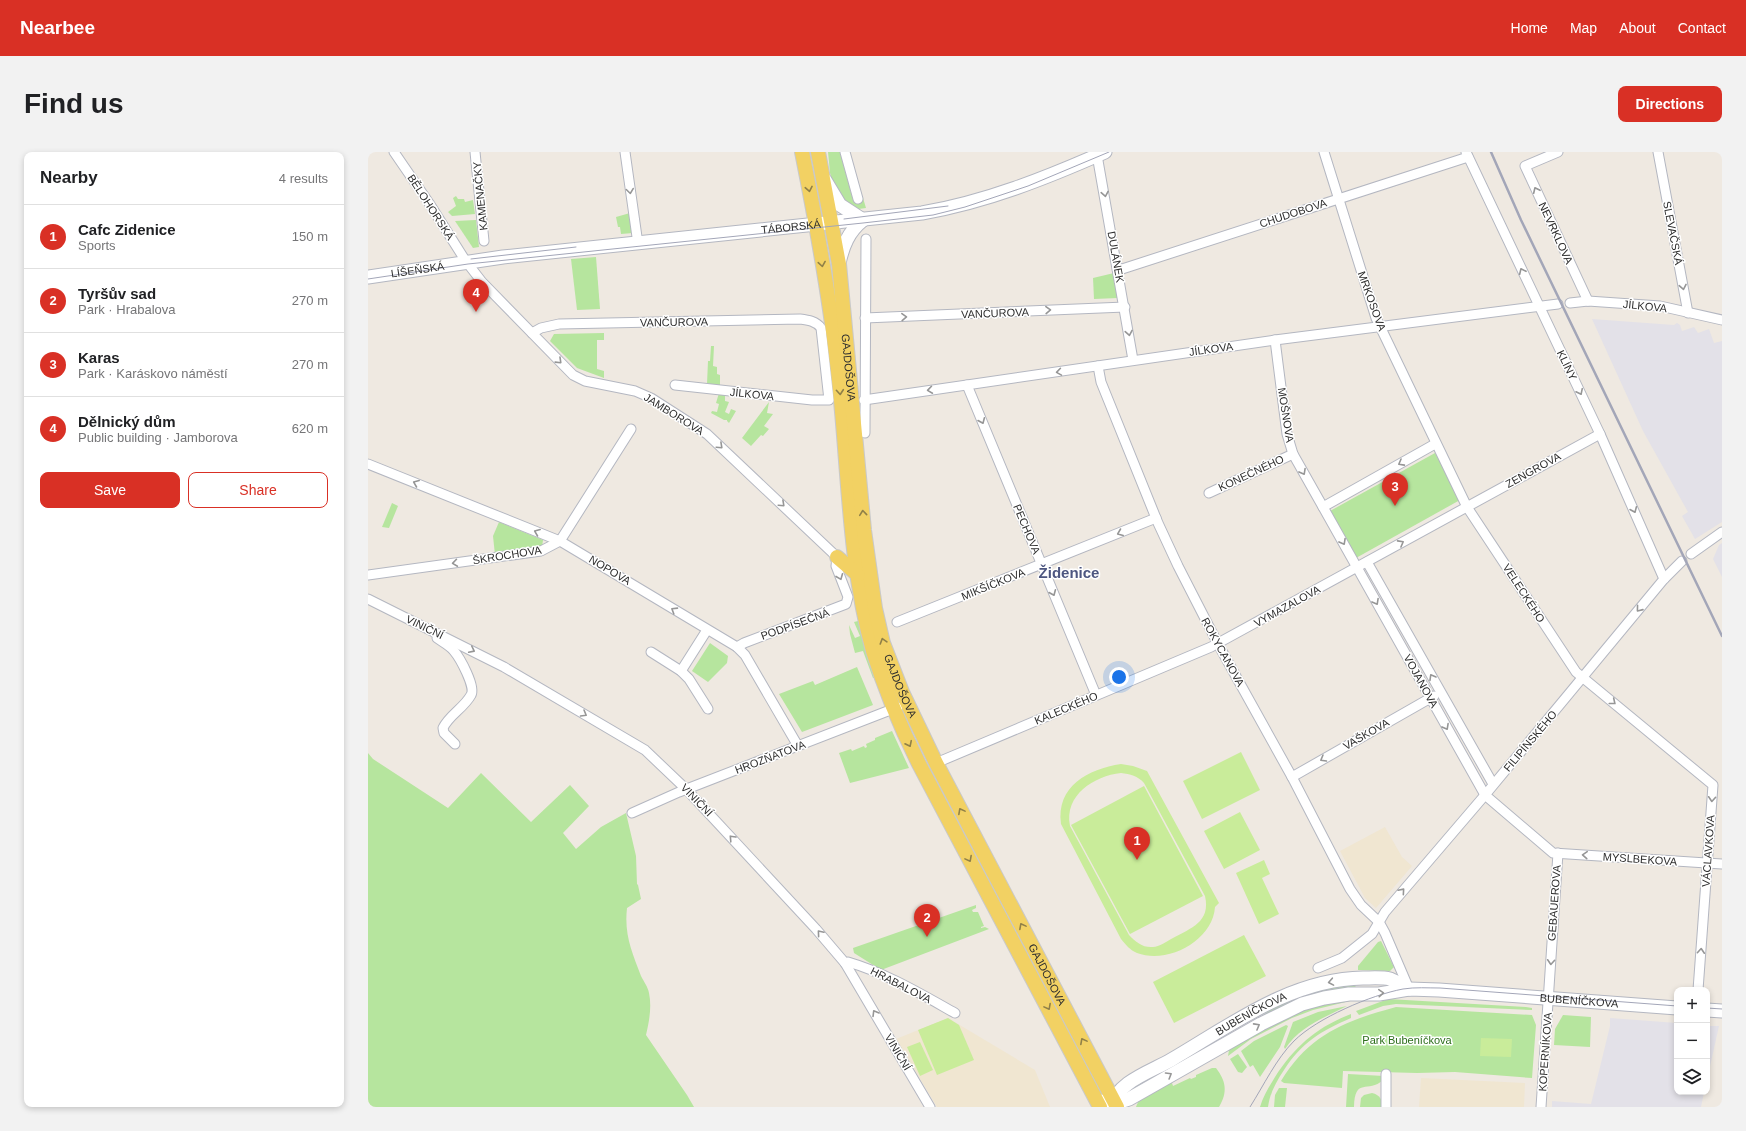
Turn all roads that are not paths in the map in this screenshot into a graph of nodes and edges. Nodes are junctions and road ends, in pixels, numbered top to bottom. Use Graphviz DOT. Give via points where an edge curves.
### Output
graph roads {
  1 [pos="394,152"];
  2 [pos="475,152"];
  3 [pos="625,152"];
  4 [pos="802,152"];
  5 [pos="818,152"];
  6 [pos="845,152"];
  7 [pos="1324,152"];
  8 [pos="1558,152"];
  9 [pos="1658,152"];
  10 [pos="1101,154"];
  11 [pos="1467,154"];
  12 [pos="824,179"];
  13 [pos="858,199"];
  14 [pos="1338,199"];
  15 [pos="863,220"];
  16 [pos="832,224"];
  17 [pos="816,225"];
  18 [pos="866,239"];
  19 [pos="484,241"];
  20 [pos="638,244"];
  21 [pos="467,262"];
  22 [pos="839,264"];
  23 [pos="1119,270"];
  24 [pos="368,277"];
  25 [pos="1588,301"];
  26 [pos="1570,303"];
  27 [pos="1558,304"];
  28 [pos="1125,307"];
  29 [pos="1539,307"];
  30 [pos="1688,313"];
  31 [pos="865,318"];
  32 [pos="1721,319"];
  33 [pos="1380,326"];
  34 [pos="532,333"];
  35 [pos="1275,340"];
  36 [pos="1133,360"];
  37 [pos="1098,366"];
  38 [pos="675,385"];
  39 [pos="967,385"];
  40 [pos="829,400"];
  41 [pos="864,400"];
  42 [pos="631,429"];
  43 [pos="865,434"];
  44 [pos="1600,434"];
  45 [pos="1435,444"];
  46 [pos="1293,454"];
  47 [pos="368,464"];
  48 [pos="1209,493"];
  49 [pos="1323,507"];
  50 [pos="1466,507"];
  51 [pos="1156,518"];
  52 [pos="1722,532"];
  53 [pos="560,541"];
  54 [pos="1691,554"];
  55 [pos="837,557"];
  56 [pos="1682,561"];
  57 [pos="1367,562"];
  58 [pos="1041,565"];
  59 [pos="1357,568"];
  60 [pos="368,575"];
  61 [pos="858,575"];
  62 [pos="1664,579"];
  63 [pos="368,599"];
  64 [pos="897,622"];
  65 [pos="707,630"];
  66 [pos="437,633"];
  67 [pos="1218,644"];
  68 [pos="737,647"];
  69 [pos="651,652"];
  70 [pos="681,671"];
  71 [pos="1583,678"];
  72 [pos="1441,692"];
  73 [pos="1096,695"];
  74 [pos="1430,698"];
  75 [pos="908,703"];
  76 [pos="894,708"];
  77 [pos="708,710"];
  78 [pos="455,744"];
  79 [pos="798,746"];
  80 [pos="936,763"];
  81 [pos="1292,777"];
  82 [pos="1493,784"];
  83 [pos="687,790"];
  84 [pos="1485,795"];
  85 [pos="632,813"];
  86 [pos="1558,853"];
  87 [pos="1708,864"];
  88 [pos="1722,864"];
  89 [pos="1379,922"];
  90 [pos="845,963"];
  91 [pos="1318,968"];
  92 [pos="1698,987"];
  93 [pos="1409,990"];
  94 [pos="1548,998"];
  95 [pos="1674,1008"];
  96 [pos="1710,1010"];
  97 [pos="1722,1011"];
  98 [pos="956,1013"];
  99 [pos="1386,1074"];
  100 [pos="1101,1075"];
  101 [pos="1132,1081"];
  102 [pos="1134,1101"];
  103 [pos="1109,1104"];
  104 [pos="930,1107"];
  105 [pos="1386,1107"];
  106 [pos="1541,1107"];
  1 -- 21 [label="street, BĚLOHORSKÁ"];
  2 -- 19 [label="street, KAMENAČKY"];
  3 -- 20 [label="street, one-way"];
  4 -- 17 [label="main road, GAJDOŠOVA, one-way"];
  5 -- 12 [label="main road, GAJDOŠOVA"];
  6 -- 13 [label="street"];
  7 -- 14 [label="street, MRKOSOVA"];
  25 -- 8 [label="street, NEVRKLOVA, one-way" via="1524,166"];
  9 -- 30 [label="street, SLEVAČSKÁ, one-way"];
  10 -- 15 [label="street, TÁBORSKÁ" via="976,202 922,213"];
  10 -- 23 [label="street, DULÁNEK, one-way"];
  11 -- 14 [label="street, CHUDOBOVA"];
  29 -- 11 [label="street, KLÍNY, one-way"];
  12 -- 15 [label="street" via="840,205"];
  12 -- 16 [label="main road, GAJDOŠOVA"];
  14 -- 23 [label="street, CHUDOBOVA"];
  14 -- 33 [label="street, MRKOSOVA"];
  15 -- 16 [label="street, TÁBORSKÁ"];
  15 -- 22 [label="street" via="843,245"];
  16 -- 17 [label="street, TÁBORSKÁ"];
  16 -- 22 [label="main road, GAJDOŠOVA"];
  17 -- 20 [label="street, TÁBORSKÁ"];
  17 -- 61 [label="main road, GAJDOŠOVA, one-way" via="837,364"];
  18 -- 31 [label="street, GAJDOŠOVA"];
  20 -- 21 [label="street, TÁBORSKÁ"];
  21 -- 24 [label="street, LÍŠEŇSKÁ"];
  21 -- 34 [label="street, JAMBOROVA" via="486,286"];
  75 -- 22 [label="main road, GAJDOŠOVA, one-way" via="883,643 875,608"];
  23 -- 28 [label="street, DULÁNEK"];
  25 -- 26 [label="street, JÍLKOVA"];
  25 -- 30 [label="street, JÍLKOVA" via="1660,306"];
  27 -- 29 [label="street, JÍLKOVA"];
  31 -- 28 [label="street, VANČUROVA, one-way"];
  28 -- 36 [label="street, DULÁNEK, one-way"];
  29 -- 33 [label="street, JÍLKOVA"];
  29 -- 44 [label="street, KLÍNY, one-way"];
  30 -- 32 [label="street, JÍLKOVA"];
  31 -- 41 [label="street, GAJDOŠOVA"];
  33 -- 35 [label="street, JÍLKOVA"];
  33 -- 45 [label="street, MRKOSOVA"];
  34 -- 40 [label="street, VANČUROVA" via="546,326 559,324 810,320 821,328"];
  34 -- 55 [label="street, JAMBOROVA, one-way" via="573,376 585,381 635,391 651,398 707,434"];
  35 -- 36 [label="street, JÍLKOVA"];
  35 -- 46 [label="street, MOŠNOVA" via="1287,434"];
  36 -- 37 [label="street, JÍLKOVA"];
  37 -- 39 [label="street, JÍLKOVA, one-way"];
  37 -- 51 [label="street, ROKYCANOVA" via="1101,382"];
  38 -- 40 [label="street, JÍLKOVA"];
  39 -- 41 [label="street, JÍLKOVA, one-way"];
  39 -- 58 [label="street, PECHOVA, one-way"];
  41 -- 43 [label="street, GAJDOŠOVA"];
  42 -- 53 [label="street, ŠKROCHOVA"];
  44 -- 50 [label="street, ZENGROVA"];
  44 -- 62 [label="street, KLÍNY, one-way"];
  45 -- 49 [label="street, one-way"];
  45 -- 50 [label="street, MRKOSOVA"];
  46 -- 48 [label="street, KONEČNÉHO"];
  46 -- 49 [label="street, MOŠNOVA, one-way"];
  53 -- 47 [label="street, NOPOVA, one-way"];
  49 -- 59 [label="street, MOŠNOVA, one-way"];
  57 -- 50 [label="street, ZENGROVA, one-way"];
  50 -- 71 [label="street, VELECKÉHO" via="1576,672"];
  51 -- 58 [label="street, MIKŠÍČKOVA, one-way"];
  51 -- 67 [label="street, ROKYCANOVA"];
  52 -- 54 [label="street"];
  53 -- 60 [label="street, ŠKROCHOVA, one-way" via="541,551"];
  65 -- 53 [label="street, NOPOVA, one-way"];
  55 -- 61 [label="main road"];
  55 -- 68 [label="street, PODPÍSEČNÁ, one-way" via="836,566 848,597 846,604"];
  56 -- 62 [label="street, FILIPÍNSKÉHO"];
  57 -- 59 [label="street, VYMAZALOVA"];
  72 -- 57 [label="street, VOJANOVA, one-way"];
  58 -- 64 [label="street, MIKŠÍČKOVA"];
  58 -- 73 [label="street, PECHOVA, one-way"];
  59 -- 67 [label="street, VYMAZALOVA"];
  59 -- 74 [label="street, VOJANOVA, one-way"];
  61 -- 76 [label="main road, GAJDOŠOVA" via="873,650"];
  62 -- 71 [label="street, FILIPÍNSKÉHO, one-way"];
  63 -- 66 [label="street, VINIČNÍ"];
  65 -- 68 [label="street, NOPOVA"];
  65 -- 70 [label="street"];
  66 -- 78 [label="street, VINIČNÍ" via="437,638 459,657 472,689 470,696 443,728 444,733"];
  66 -- 83 [label="street, VINIČNÍ, one-way" via="504,667 645,750"];
  67 -- 73 [label="street, KALECKÉHO"];
  67 -- 81 [label="street, ROKYCANOVA"];
  68 -- 79 [label="street, NOPOVA" via="745,655"];
  69 -- 70 [label="street"];
  70 -- 77 [label="street"];
  71 -- 82 [label="street, FILIPÍNSKÉHO"];
  71 -- 87 [label="street, VÁCLAVKOVA, one-way" via="1713,784"];
  72 -- 74 [label="street, VAŠKOVA"];
  72 -- 82 [label="street, VOJANOVA"];
  73 -- 80 [label="street, KALECKÉHO"];
  74 -- 81 [label="street, VAŠKOVA, one-way"];
  74 -- 84 [label="street, VOJANOVA, one-way"];
  75 -- 76 [label="street, HROZŇATOVA"];
  75 -- 80 [label="main road, GAJDOŠOVA"];
  76 -- 79 [label="street, HROZŇATOVA"];
  76 -- 103 [label="main road, GAJDOŠOVA, one-way" via="920,764"];
  79 -- 83 [label="street, HROZŇATOVA"];
  100 -- 80 [label="main road, GAJDOŠOVA, one-way"];
  81 -- 89 [label="street, ROKYCANOVA" via="1350,889 1361,905"];
  82 -- 84 [label="street, FILIPÍNSKÉHO"];
  83 -- 85 [label="street, HROZŇATOVA"];
  90 -- 83 [label="street, VINIČNÍ, one-way"];
  84 -- 86 [label="street, GEBAUEROVA" via="1553,853"];
  89 -- 84 [label="street, FILIPÍNSKÉHO, one-way"];
  87 -- 86 [label="street, MYSLBEKOVA, one-way"];
  86 -- 94 [label="street, GEBAUEROVA, one-way"];
  87 -- 88 [label="street, MYSLBEKOVA"];
  92 -- 87 [label="street, VÁCLAVKOVA, one-way"];
  89 -- 91 [label="street" via="1372,934 1348,954"];
  89 -- 93 [label="street"];
  90 -- 98 [label="street, HRABALOVA" via="863,966"];
  104 -- 90 [label="street, VINIČNÍ, one-way"];
  93 -- 94 [label="street, BUBENÍČKOVA"];
  93 -- 101 [label="street, BUBENÍČKOVA, one-way" via="1389,979 1371,978 1302,988 1230,1024"];
  102 -- 93 [label="street, BUBENÍČKOVA, one-way" via="1261,1024 1302,1004 1336,996"];
  94 -- 95 [label="street, BUBENÍČKOVA"];
  94 -- 106 [label="street, KOPERNÍKOVA"];
  96 -- 97 [label="street"];
  99 -- 105 [label="street"];
  100 -- 101 [label="street" via="1111,1080"];
  100 -- 103 [label="main road, GAJDOŠOVA"];
  101 -- 103 [label="street, BUBENÍČKOVA" via="1120,1089"];
  102 -- 103 [label="street, BUBENÍČKOVA"];
}
